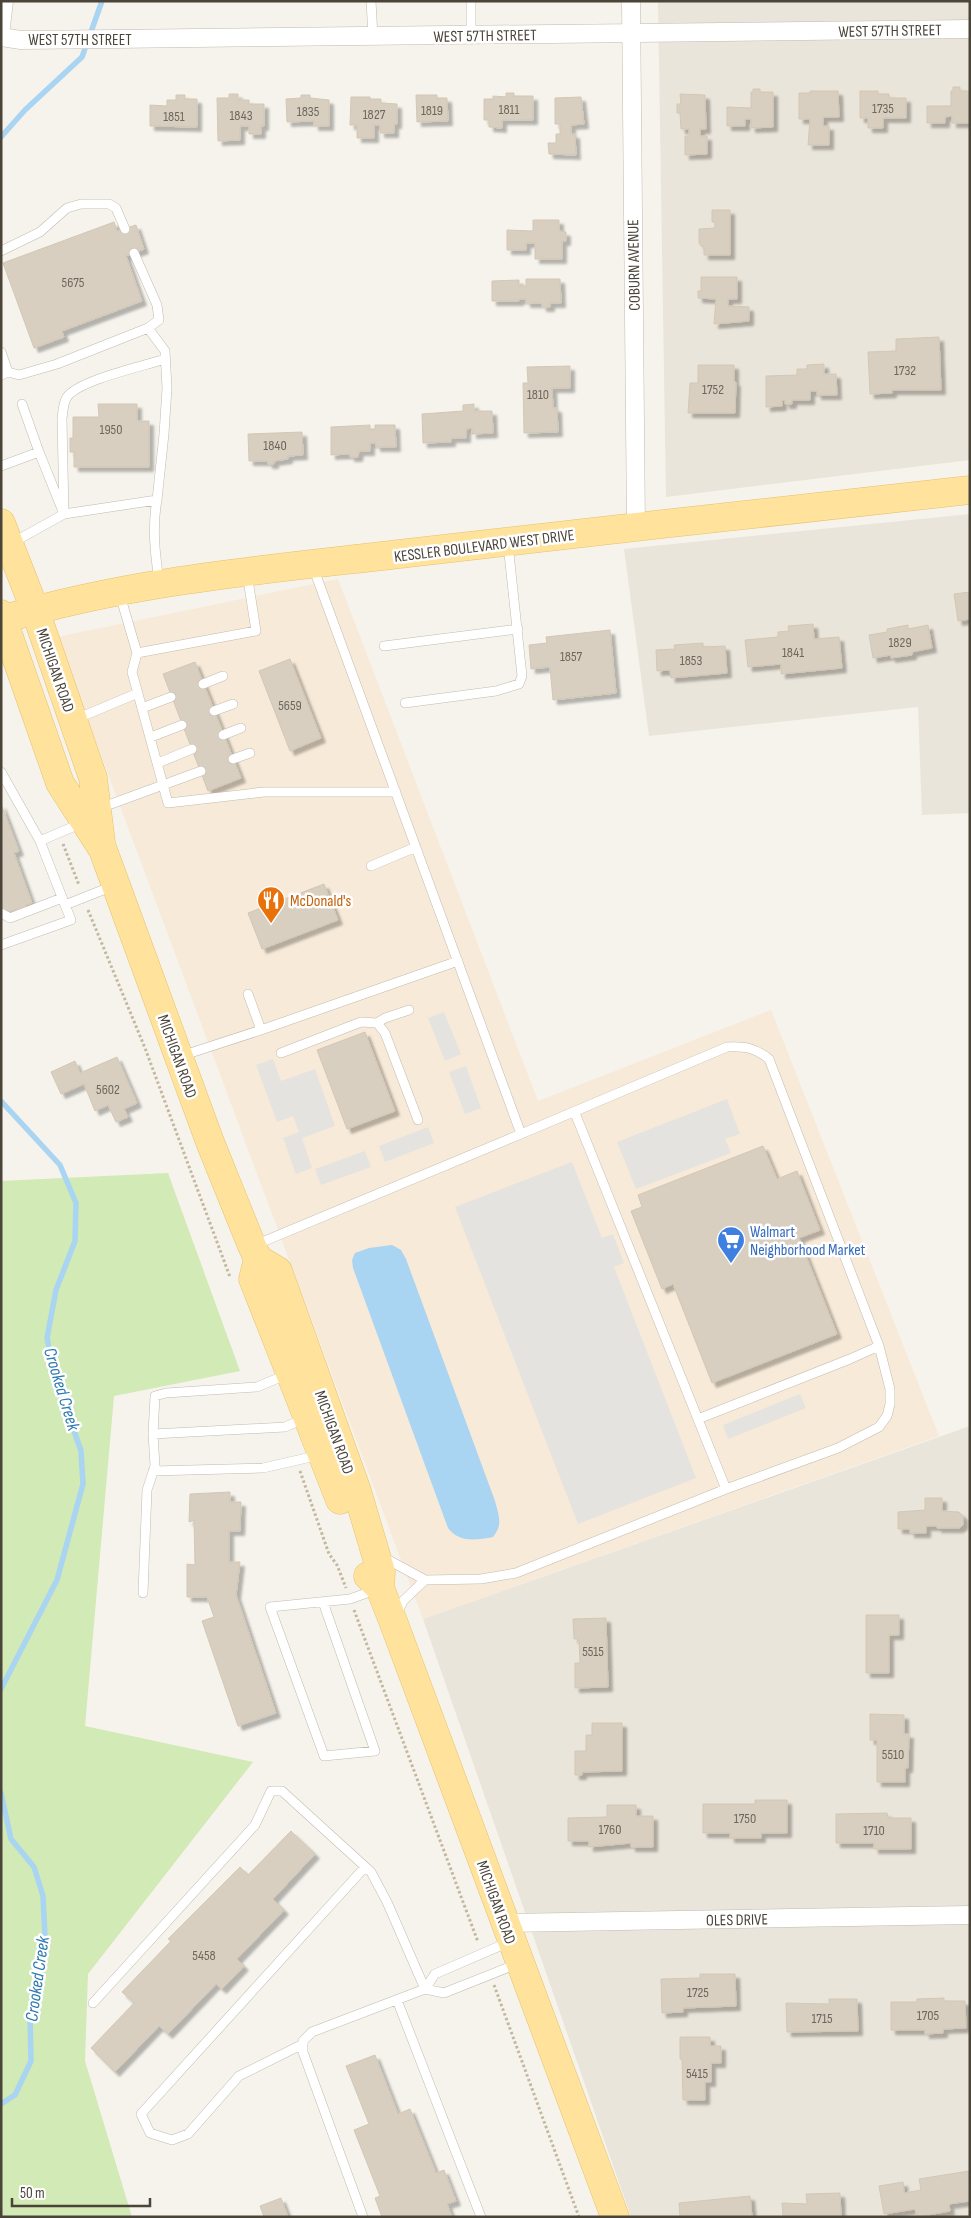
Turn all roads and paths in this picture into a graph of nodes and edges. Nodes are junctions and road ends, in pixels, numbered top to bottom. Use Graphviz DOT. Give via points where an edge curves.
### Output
graph roads {
  1 [pos="4,1"];
  2 [pos="371,1"];
  3 [pos="471,1"];
  4 [pos="631,1"];
  5 [pos="1,27"];
  6 [pos="970,29"];
  7 [pos="630,32"];
  8 [pos="372,36"];
  9 [pos="471,36"];
  10 [pos="1,37"];
  11 [pos="125,229"];
  12 [pos="1,251"];
  13 [pos="134,253"];
  14 [pos="148,328"];
  15 [pos="1,352"];
  16 [pos="165,359"];
  17 [pos="4,374"];
  18 [pos="22,404"];
  19 [pos="39,452"];
  20 [pos="1,466"];
  21 [pos="970,490"];
  22 [pos="157,500"];
  23 [pos="64,514"];
  24 [pos="636,528"];
  25 [pos="5,533"];
  26 [pos="508,542"];
  27 [pos="312,565"];
  28 [pos="247,573"];
  29 [pos="160,585"];
  30 [pos="119,592"];
  31 [pos="35,610"];
  32 [pos="2,618"];
  33 [pos="518,629"];
  34 [pos="384,646"];
  35 [pos="137,652"];
  36 [pos="223,676"];
  37 [pos="203,684"];
  38 [pos="138,693"];
  39 [pos="172,697"];
  40 [pos="405,703"];
  41 [pos="233,704"];
  42 [pos="142,708"];
  43 [pos="214,711"];
  44 [pos="73,720"];
  45 [pos="182,725"];
  46 [pos="241,728"];
  47 [pos="224,735"];
  48 [pos="151,737"];
  49 [pos="192,749"];
  50 [pos="250,754"];
  51 [pos="233,759"];
  52 [pos="158,763"];
  53 [pos="201,771"];
  54 [pos="2,774"];
  55 [pos="164,785"];
  56 [pos="396,792"];
  57 [pos="91,815"];
  58 [pos="40,841"];
  59 [pos="416,847"];
  60 [pos="371,866"];
  61 [pos="115,885"];
  62 [pos="63,901"];
  63 [pos="1,913"];
  64 [pos="1,945"];
  65 [pos="458,961"];
  66 [pos="248,994"];
  67 [pos="409,1010"];
  68 [pos="377,1023"];
  69 [pos="261,1030"];
  70 [pos="281,1053"];
  71 [pos="178,1057"];
  72 [pos="575,1112"];
  73 [pos="418,1120"];
  74 [pos="521,1134"];
  75 [pos="255,1253"];
  76 [pos="879,1346"];
  77 [pos="291,1373"];
  78 [pos="308,1417"];
  79 [pos="698,1419"];
  80 [pos="153,1434"];
  81 [pos="323,1455"];
  82 [pos="153,1471"];
  83 [pos="726,1489"];
  84 [pos="375,1552"];
  85 [pos="426,1580"];
  86 [pos="380,1588"];
  87 [pos="143,1593"];
  88 [pos="323,1602"];
  89 [pos="393,1621"];
  90 [pos="366,1867"];
  91 [pos="970,1915"];
  92 [pos="512,1942"];
  93 [pos="425,1989"];
  94 [pos="397,2000"];
  95 [pos="93,2003"];
  96 [pos="303,2044"];
  97 [pos="364,2217"];
  98 [pos="481,2217"];
  99 [pos="615,2217"];
  1 -- 5 [label="street"];
  2 -- 8 [label="lane"];
  3 -- 9 [label="lane"];
  4 -- 7 [label="street, COBURN AVENUE"];
  6 -- 7 [label="street, WEST 57TH STREET"];
  7 -- 9 [label="street, WEST 57TH STREET"];
  7 -- 24 [label="street, COBURN AVENUE"];
  8 -- 9 [label="street, WEST 57TH STREET"];
  8 -- 10 [label="street, WEST 57TH STREET" via="21,40"];
  11 -- 12 [label="lane" via="116,208 109,204 81,204 67,208 40,232"];
  13 -- 14 [label="lane" via="157,305 158,320"];
  14 -- 16 [label="lane" via="165,351"];
  14 -- 17 [label="lane" via="57,364 19,375"];
  15 -- 17 [label="lane"];
  16 -- 22 [label="lane" via="165,425"];
  16 -- 23 [label="lane" via="80,386 67,397 62,419"];
  18 -- 19 [label="lane"];
  19 -- 20 [label="lane"];
  19 -- 23 [label="lane"];
  21 -- 24 [label="main road, KESSLER BOULEVARD WEST DRIVE"];
  22 -- 23 [label="lane"];
  22 -- 29 [label="lane" via="153,539"];
  23 -- 25 [label="lane"];
  24 -- 26 [label="main road, KESSLER BOULEVARD WEST DRIVE"];
  25 -- 31 [label="main road, MICHIGAN ROAD"];
  26 -- 27 [label="main road, KESSLER BOULEVARD WEST DRIVE"];
  26 -- 33 [label="lane"];
  27 -- 28 [label="main road, KESSLER BOULEVARD WEST DRIVE"];
  27 -- 56 [label="lane"];
  28 -- 29 [label="main road, KESSLER BOULEVARD WEST DRIVE"];
  28 -- 35 [label="lane" via="256,631"];
  29 -- 30 [label="main road, KESSLER BOULEVARD WEST DRIVE"];
  30 -- 31 [label="main road, KESSLER BOULEVARD WEST DRIVE"];
  30 -- 35 [label="lane"];
  31 -- 32 [label="main road, KESSLER BOULEVARD WEST DRIVE"];
  31 -- 44 [label="main road, MICHIGAN ROAD"];
  32 -- 57 [label="main road, MICHIGAN ROAD" via="60,783"];
  33 -- 34 [label="lane"];
  33 -- 40 [label="lane" via="522,676 519,684 496,692"];
  35 -- 38 [label="lane" via="132,672"];
  36 -- 37 [label="lane"];
  38 -- 42 [label="lane"];
  38 -- 44 [label="lane"];
  39 -- 42 [label="lane"];
  41 -- 43 [label="lane"];
  42 -- 48 [label="lane"];
  44 -- 57 [label="main road, MICHIGAN ROAD" via="93,778"];
  45 -- 48 [label="lane"];
  46 -- 47 [label="lane"];
  48 -- 52 [label="lane"];
  49 -- 52 [label="lane"];
  50 -- 51 [label="lane"];
  52 -- 55 [label="lane"];
  53 -- 55 [label="lane"];
  54 -- 58 [label="lane"];
  55 -- 56 [label="lane" via="168,803 264,792"];
  55 -- 57 [label="lane"];
  56 -- 59 [label="lane"];
  57 -- 58 [label="lane"];
  57 -- 61 [label="main road, MICHIGAN ROAD"];
  58 -- 62 [label="lane"];
  59 -- 60 [label="lane"];
  59 -- 65 [label="lane"];
  61 -- 62 [label="lane"];
  61 -- 71 [label="main road, MICHIGAN ROAD"];
  62 -- 63 [label="lane" via="10,918"];
  62 -- 64 [label="lane" via="71,920"];
  65 -- 69 [label="lane"];
  65 -- 74 [label="lane"];
  66 -- 69 [label="lane"];
  67 -- 68 [label="lane"];
  68 -- 70 [label="lane" via="360,1022"];
  68 -- 73 [label="lane" via="385,1033"];
  69 -- 71 [label="lane"];
  71 -- 75 [label="main road, MICHIGAN ROAD"];
  72 -- 74 [label="lane"];
  72 -- 76 [label="lane" via="727,1048 743,1046 757,1050 768,1059"];
  72 -- 79 [label="lane"];
  74 -- 75 [label="lane"];
  75 -- 77 [label="main road, MICHIGAN ROAD" via="253,1279"];
  75 -- 84 [label="main road, MICHIGAN ROAD" via="278,1271 357,1491"];
  76 -- 79 [label="lane"];
  76 -- 83 [label="lane" via="890,1389 890,1404 879,1427 838,1448"];
  77 -- 78 [label="main road, MICHIGAN ROAD"];
  77 -- 80 [label="lane" via="257,1387 155,1396"];
  78 -- 80 [label="lane" via="285,1427"];
  78 -- 81 [label="main road, MICHIGAN ROAD"];
  79 -- 83 [label="lane"];
  80 -- 82 [label="lane"];
  81 -- 82 [label="lane" via="263,1468"];
  81 -- 86 [label="main road, MICHIGAN ROAD" via="366,1574"];
  82 -- 87 [label="lane" via="147,1490"];
  83 -- 85 [label="lane" via="516,1573 482,1579"];
  84 -- 85 [label="lane"];
  84 -- 86 [label="main road, MICHIGAN ROAD" via="381,1572"];
  85 -- 89 [label="lane" via="403,1602"];
  86 -- 88 [label="lane" via="350,1599"];
  86 -- 89 [label="main road, MICHIGAN ROAD"];
  88 -- 88 [label="lane" via="375,1751 324,1756 270,1607"];
  89 -- 92 [label="main road, MICHIGAN ROAD"];
  90 -- 93 [label="lane" via="387,1902"];
  90 -- 95 [label="lane" via="282,1791 271,1791 255,1825"];
  90 -- 96 [label="lane" via="141,2114 150,2133 172,2140 188,2134 239,2076"];
  91 -- 92 [label="street, OLES DRIVE"];
  92 -- 93 [label="lane" via="435,1974"];
  92 -- 93 [label="lane" via="444,1993"];
  92 -- 99 [label="main road, MICHIGAN ROAD"];
  93 -- 94 [label="lane"];
  94 -- 96 [label="lane" via="312,2032"];
  94 -- 98 [label="lane"];
  96 -- 97 [label="lane" via="303,2052"];
}
